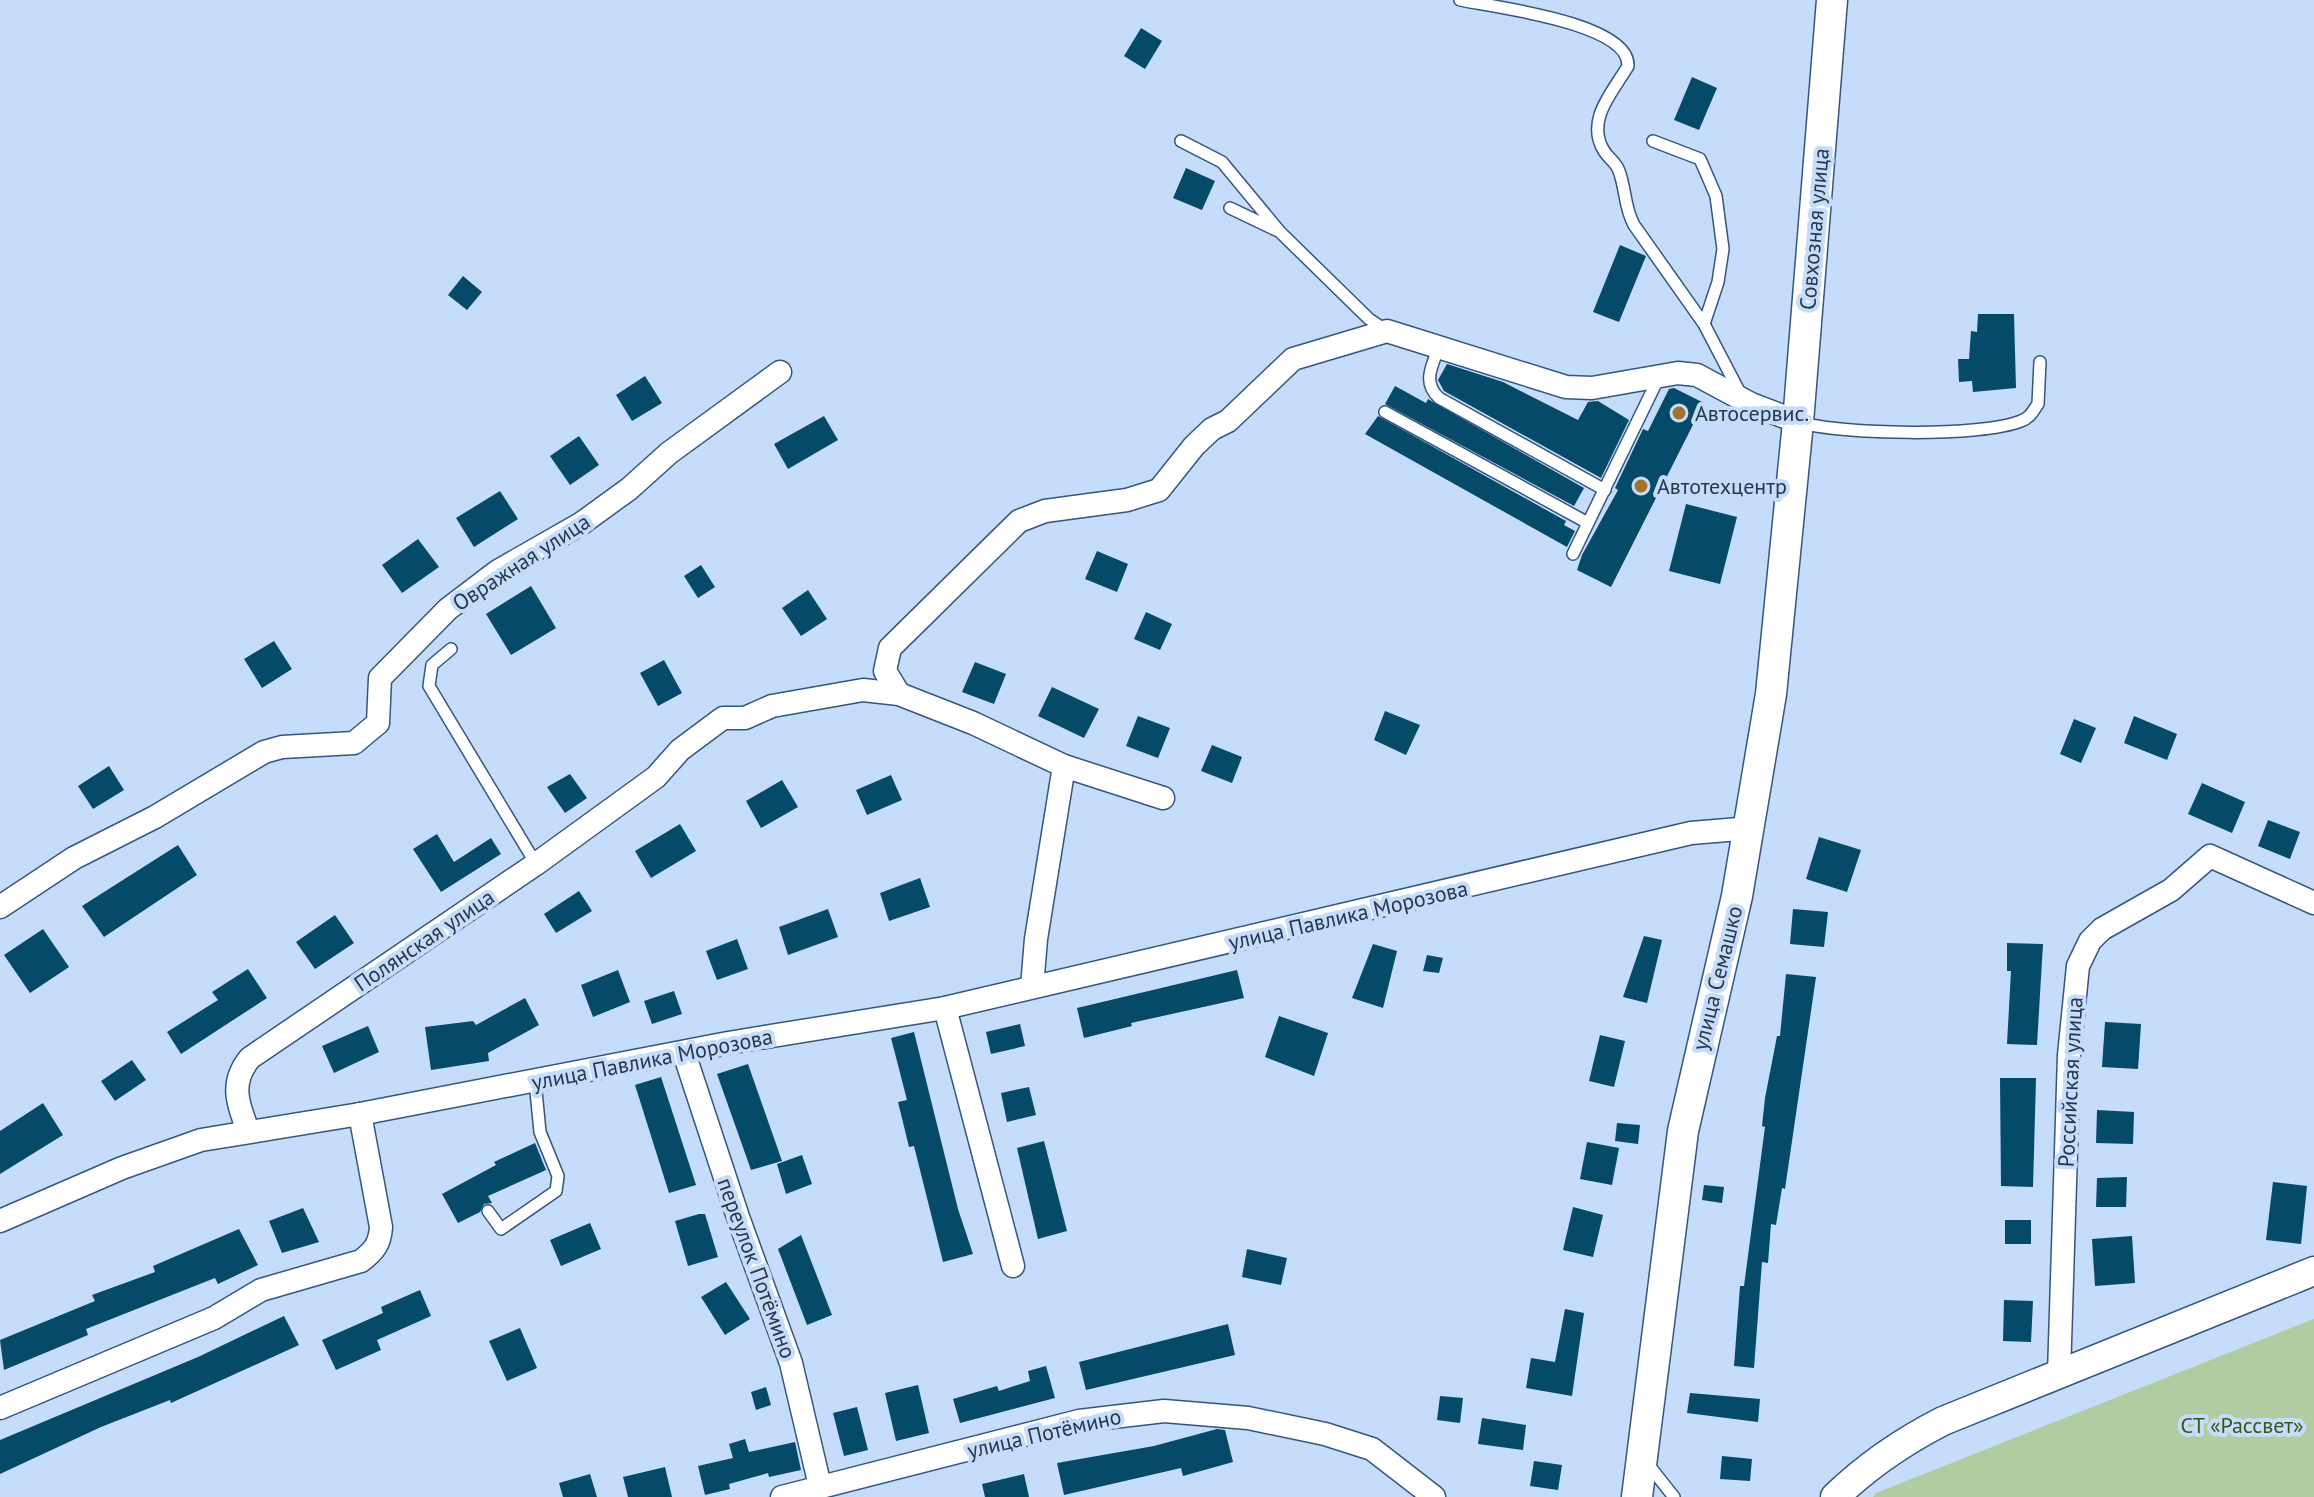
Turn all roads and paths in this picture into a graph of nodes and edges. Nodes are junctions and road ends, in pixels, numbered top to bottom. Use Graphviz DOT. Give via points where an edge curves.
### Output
graph roads {
  1 [pos="1460,0"];
  2 [pos="1832,0"];
  3 [pos="1181,141"];
  4 [pos="1653,141"];
  5 [pos="1230,208"];
  6 [pos="1280,232"];
  7 [pos="1704,324"];
  8 [pos="1387,331"];
  9 [pos="1439,347"];
  10 [pos="2040,362"];
  11 [pos="780,372"];
  12 [pos="1659,377"];
  13 [pos="1744,401"];
  14 [pos="1385,412"];
  15 [pos="1798,422"];
  16 [pos="1795,458"];
  17 [pos="1605,490"];
  18 [pos="1588,523"];
  19 [pos="1573,554"];
  20 [pos="451,649"];
  21 [pos="884,662"];
  22 [pos="863,690"];
  23 [pos="899,694"];
  24 [pos="1064,766"];
  25 [pos="1163,798"];
  26 [pos="1751,828"];
  27 [pos="536,864"];
  28 [pos="2314,903"];
  29 [pos="0,907"];
  30 [pos="1032,987"];
  31 [pos="945,1008"];
  32 [pos="684,1053"];
  33 [pos="535,1081"];
  34 [pos="360,1114"];
  35 [pos="248,1130"];
  36 [pos="488,1211"];
  37 [pos="0,1221"];
  38 [pos="1013,1266"];
  39 [pos="2314,1271"];
  40 [pos="2059,1375"];
  41 [pos="0,1408"];
  42 [pos="1643,1457"];
  43 [pos="820,1486"];
  44 [pos="782,1497"];
  45 [pos="1434,1497"];
  46 [pos="1637,1497"];
  47 [pos="1674,1497"];
  48 [pos="1835,1497"];
  1 -- 7 [label="lane" via="1597,30 1621,46 1628,66 1598,115 1599,138 1616,163 1625,209 1634,225"];
  2 -- 15 [label="main road, Совхозная улица"];
  3 -- 6 [label="lane" via="1222,162"];
  4 -- 7 [label="lane" via="1700,159 1716,196 1722,267"];
  5 -- 6 [label="lane"];
  6 -- 8 [label="lane"];
  7 -- 13 [label="lane"];
  8 -- 9 [label="street"];
  8 -- 21 [label="street" via="1293,359 1194,446 1159,490 1127,500 1045,511 1019,521 902,634"];
  9 -- 12 [label="street" via="1566,387"];
  9 -- 17 [label="lane" via="1429,376 1439,398"];
  10 -- 15 [label="lane" via="2038,404 2022,421 1862,432"];
  11 -- 29 [label="street, Овражная улица" via="582,523 498,571 448,609 380,678 378,723 363,739 264,752 74,858"];
  12 -- 13 [label="street" via="1697,375"];
  12 -- 17 [label="lane"];
  13 -- 15 [label="street"];
  14 -- 18 [label="lane"];
  15 -- 16 [label="main road, Совхозная улица"];
  16 -- 26 [label="main road, улица Семашко" via="1771,694"];
  17 -- 18 [label="lane"];
  18 -- 19 [label="lane"];
  20 -- 27 [label="lane" via="432,665 429,686"];
  21 -- 22 [label="street"];
  21 -- 23 [label="street"];
  22 -- 23 [label="street, Полянская улица"];
  22 -- 27 [label="street, Полянская улица" via="712,722 656,777"];
  23 -- 24 [label="street, Полянская улица"];
  24 -- 25 [label="street, Полянская улица"];
  24 -- 30 [label="street"];
  26 -- 30 [label="street, улица Павлика Морозова" via="1691,833"];
  26 -- 42 [label="main road, улица Семашко" via="1683,1131"];
  27 -- 35 [label="street, Полянская улица" via="250,1058 236,1093"];
  28 -- 40 [label="street, Российская улица" via="2210,856 2171,890 2090,941 2078,966 2069,1055"];
  30 -- 31 [label="street, улица Павлика Морозова"];
  31 -- 32 [label="street, улица Павлика Морозова"];
  31 -- 38 [label="street"];
  32 -- 33 [label="street, улица Павлика Морозова"];
  32 -- 43 [label="street, переулок Потёмино" via="791,1363"];
  33 -- 34 [label="street, улица Павлика Морозова"];
  33 -- 36 [label="lane" via="540,1132 558,1176 556,1191 501,1229"];
  34 -- 35 [label="street, улица Павлика Морозова"];
  34 -- 41 [label="street" via="381,1227 380,1242 361,1261 261,1290 214,1318"];
  35 -- 37 [label="street" via="122,1168"];
  39 -- 40 [label="street"];
  40 -- 48 [label="street" via="1901,1443"];
  42 -- 46 [label="main road, улица Семашко"];
  42 -- 47 [label="lane"];
  43 -- 44 [label="street, улица Потёмино"];
  43 -- 45 [label="street, улица Потёмино" via="1079,1421 1164,1411 1248,1418 1325,1434 1372,1449"];
}
